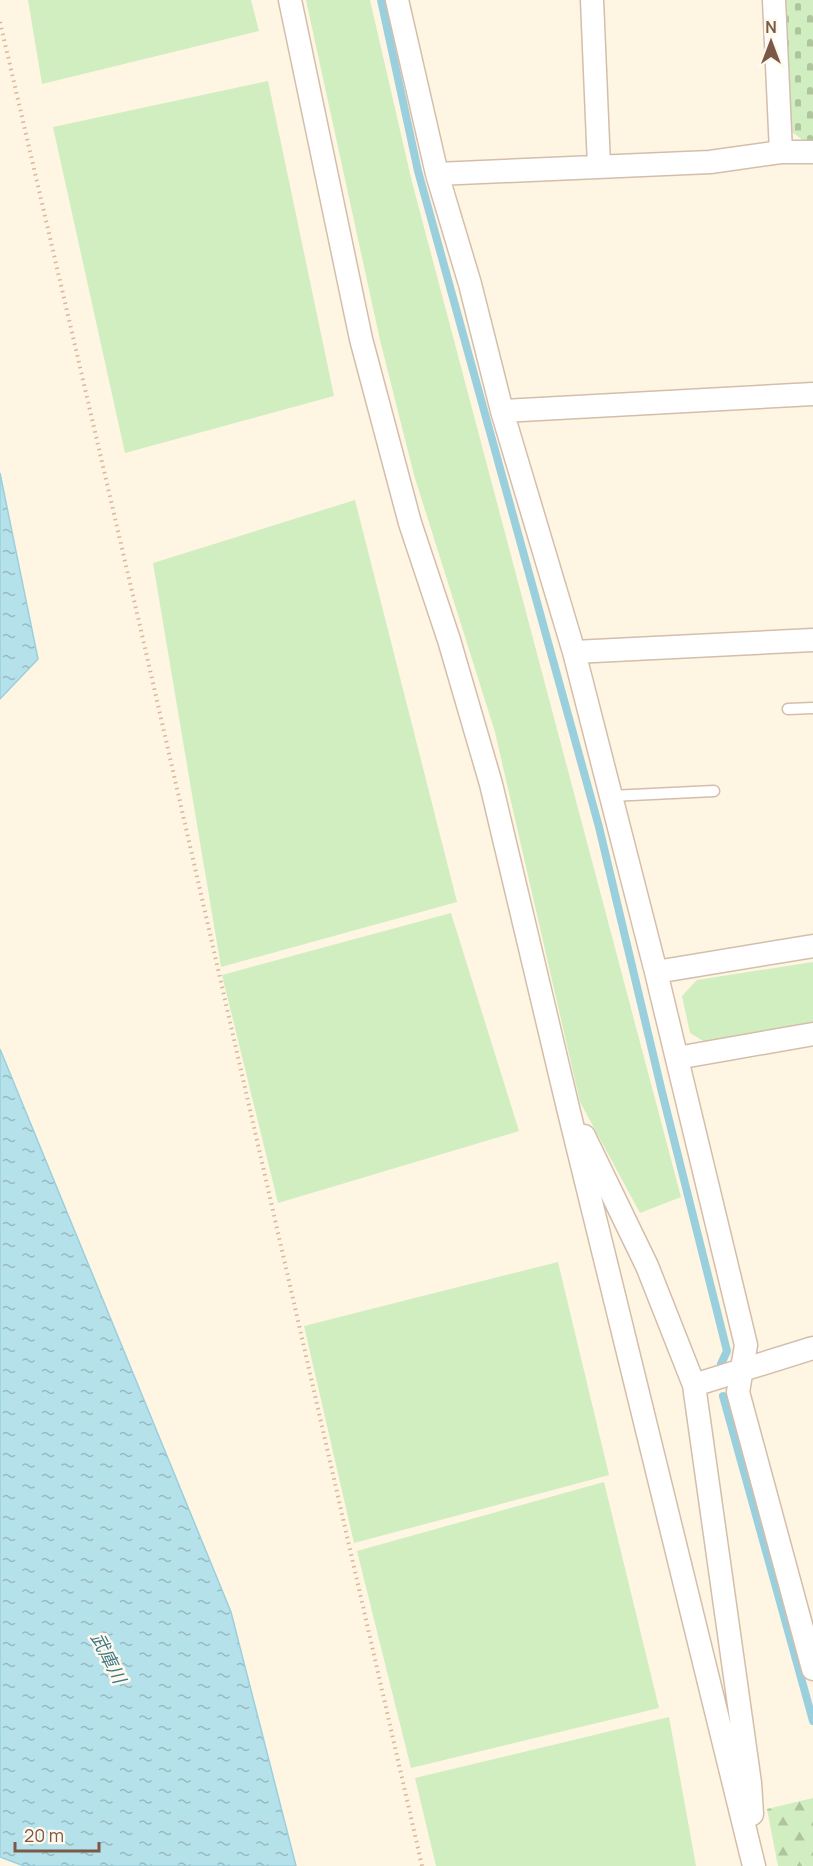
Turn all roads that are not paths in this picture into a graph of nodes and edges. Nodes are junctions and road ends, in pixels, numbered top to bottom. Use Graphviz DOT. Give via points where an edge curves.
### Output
graph roads {
  1 [pos="290,0"];
  2 [pos="397,0"];
  3 [pos="591,0"];
  4 [pos="774,0"];
  5 [pos="781,152"];
  6 [pos="813,152"];
  7 [pos="599,166"];
  8 [pos="437,174"];
  9 [pos="813,394"];
  10 [pos="502,411"];
  11 [pos="813,640"];
  12 [pos="574,652"];
  13 [pos="813,708"];
  14 [pos="788,709"];
  15 [pos="714,791"];
  16 [pos="611,796"];
  17 [pos="813,946"];
  18 [pos="656,972"];
  19 [pos="813,1034"];
  20 [pos="677,1058"];
  21 [pos="568,1108"];
  22 [pos="813,1348"];
  23 [pos="742,1371"];
  24 [pos="694,1385"];
  25 [pos="812,1661"];
  26 [pos="755,1866"];
  1 -- 21 [label="street" via="362,339 410,523 491,784"];
  2 -- 8 [label="street"];
  3 -- 7 [label="street"];
  4 -- 5 [label="street"];
  5 -- 6 [label="street"];
  5 -- 7 [label="street" via="710,162"];
  7 -- 8 [label="street"];
  8 -- 10 [label="street"];
  9 -- 10 [label="street"];
  10 -- 12 [label="street"];
  11 -- 12 [label="street"];
  12 -- 16 [label="street"];
  13 -- 14 [label="lane"];
  15 -- 16 [label="lane"];
  16 -- 18 [label="street"];
  17 -- 18 [label="street"];
  18 -- 20 [label="street"];
  19 -- 20 [label="street"];
  20 -- 23 [label="street" via="746,1345"];
  21 -- 24 [label="street" via="647,1266"];
  21 -- 26 [label="street"];
  22 -- 23 [label="street"];
  23 -- 24 [label="street"];
  23 -- 25 [label="street" via="738,1392"];
  24 -- 26 [label="street" via="750,1783"];
}
